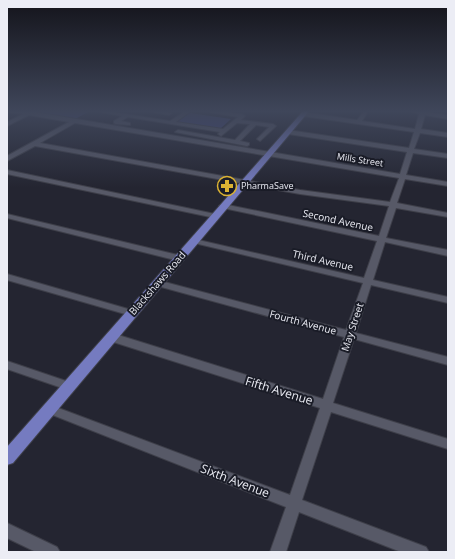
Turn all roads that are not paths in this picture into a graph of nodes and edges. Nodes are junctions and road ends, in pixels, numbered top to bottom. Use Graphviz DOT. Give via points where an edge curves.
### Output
graph roads {
  1 [pos="50,136"];
  2 [pos="162,136"];
  3 [pos="199,136"];
  4 [pos="219,136"];
  5 [pos="243,136"];
  6 [pos="263,136"];
  7 [pos="284,136"];
  8 [pos="314,136"];
  9 [pos="416,136"];
  10 [pos="216,139"];
  11 [pos="260,139"];
  12 [pos="236,142"];
  13 [pos="36,144"];
  14 [pos="210,144"];
  15 [pos="247,144"];
  16 [pos="411,151"];
  17 [pos="268,154"];
  18 [pos="448,156"];
  19 [pos="7,159"];
  20 [pos="7,172"];
  21 [pos="402,176"];
  22 [pos="244,182"];
  23 [pos="448,184"];
  24 [pos="393,205"];
  25 [pos="223,206"];
  26 [pos="448,215"];
  27 [pos="7,216"];
  28 [pos="215,216"];
  29 [pos="382,239"];
  30 [pos="194,240"];
  31 [pos="448,253"];
  32 [pos="179,258"];
  33 [pos="7,277"];
  34 [pos="368,281"];
  35 [pos="157,283"];
  36 [pos="448,300"];
  37 [pos="132,313"];
  38 [pos="350,335"];
  39 [pos="110,337"];
  40 [pos="448,361"];
  41 [pos="7,365"];
  42 [pos="68,386"];
  43 [pos="326,406"];
  44 [pos="49,409"];
  45 [pos="448,444"];
  46 [pos="7,458"];
  47 [pos="294,504"];
  48 [pos="7,530"];
  49 [pos="52,552"];
  50 [pos="278,552"];
  51 [pos="421,552"];
  1 -- 13 [label="street"];
  2 -- 14 [label="street, Mills Street"];
  3 -- 10 [label="street"];
  4 -- 10 [label="street"];
  5 -- 12 [label="street"];
  6 -- 11 [label="street"];
  7 -- 17 [label="main road, Blackshaws Road"];
  8 -- 16 [label="street"];
  9 -- 16 [label="street, May Street"];
  10 -- 12 [label="street"];
  10 -- 14 [label="street"];
  12 -- 15 [label="street"];
  13 -- 19 [label="street"];
  13 -- 22 [label="street"];
  14 -- 17 [label="street, Mills Street"];
  16 -- 18 [label="street"];
  16 -- 21 [label="street, May Street"];
  17 -- 21 [label="street, Mills Street"];
  17 -- 22 [label="main road, Blackshaws Road"];
  20 -- 28 [label="street"];
  21 -- 23 [label="street, Mills Street"];
  21 -- 24 [label="street, May Street"];
  22 -- 24 [label="street"];
  22 -- 25 [label="main road, Blackshaws Road"];
  24 -- 26 [label="street"];
  24 -- 29 [label="street, May Street"];
  25 -- 28 [label="main road, Blackshaws Road"];
  25 -- 29 [label="street, Second Avenue"];
  27 -- 32 [label="street"];
  28 -- 30 [label="main road, Blackshaws Road"];
  29 -- 31 [label="street, Second Avenue"];
  29 -- 34 [label="street, May Street"];
  30 -- 32 [label="main road, Blackshaws Road"];
  30 -- 34 [label="street, Third Avenue"];
  32 -- 35 [label="main road, Blackshaws Road"];
  33 -- 37 [label="street"];
  34 -- 36 [label="street, Third Avenue"];
  34 -- 38 [label="street, May Street"];
  35 -- 37 [label="main road, Blackshaws Road"];
  35 -- 38 [label="street, Fourth Avenue"];
  37 -- 39 [label="main road, Blackshaws Road"];
  38 -- 40 [label="street, Fourth Avenue"];
  38 -- 43 [label="street, May Street"];
  39 -- 42 [label="main road, Blackshaws Road"];
  39 -- 43 [label="street, Fifth Avenue"];
  41 -- 42 [label="street"];
  42 -- 44 [label="main road, Blackshaws Road"];
  43 -- 45 [label="street, Fifth Avenue"];
  43 -- 47 [label="street, May Street"];
  44 -- 46 [label="main road, Blackshaws Road"];
  44 -- 47 [label="street, Sixth Avenue"];
  47 -- 50 [label="street, May Street"];
  47 -- 51 [label="street, Sixth Avenue"];
  48 -- 49 [label="street"];
}
